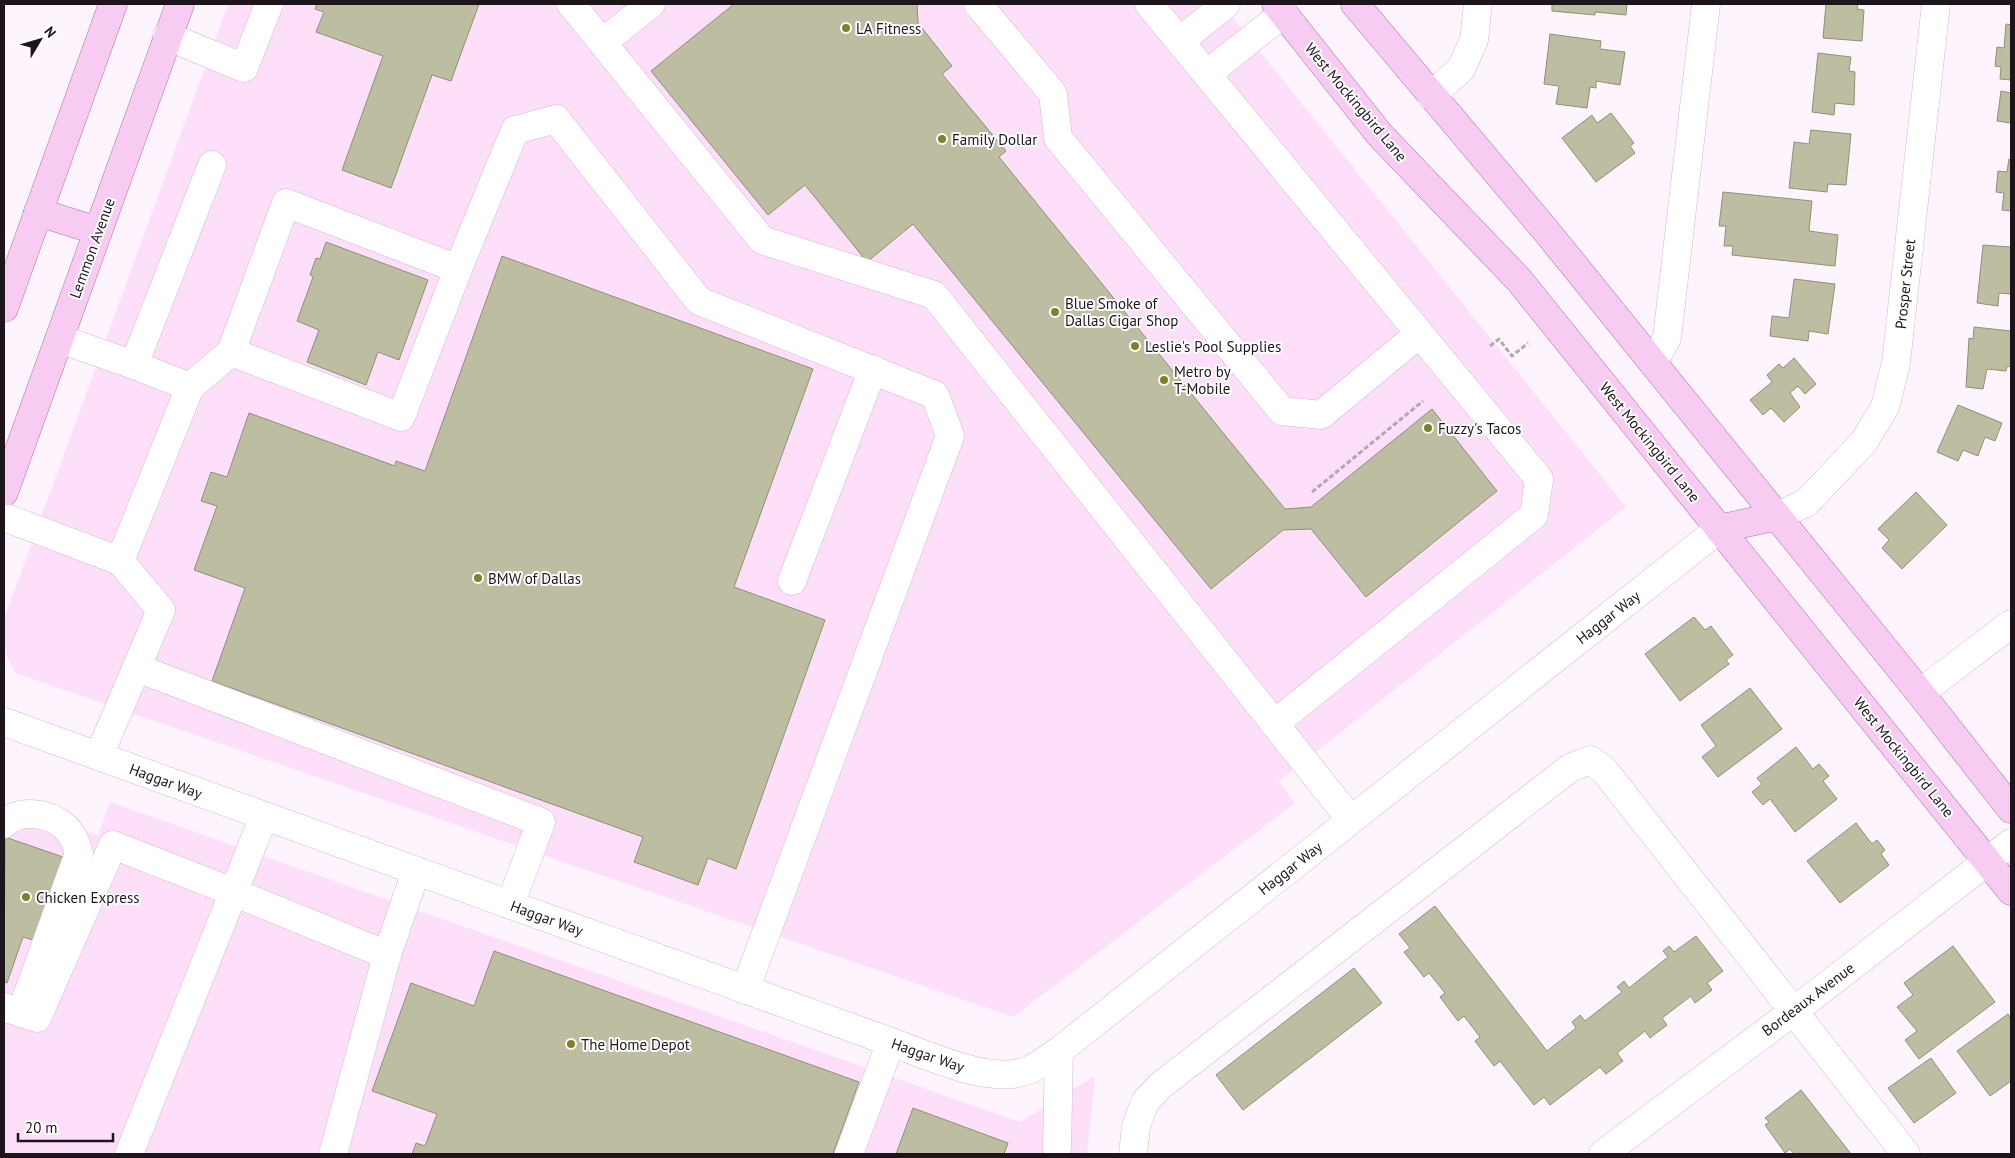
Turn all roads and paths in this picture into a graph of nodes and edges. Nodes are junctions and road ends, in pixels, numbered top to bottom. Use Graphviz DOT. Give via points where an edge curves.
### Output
graph roads {
  1 [pos="113,4"];
  2 [pos="180,4"];
  3 [pos="268,4"];
  4 [pos="571,4"];
  5 [pos="651,4"];
  6 [pos="978,4"];
  7 [pos="1149,4"];
  8 [pos="1226,4"];
  9 [pos="1355,4"];
  10 [pos="1478,4"];
  11 [pos="1706,4"];
  12 [pos="1936,4"];
  13 [pos="1283,7"];
  14 [pos="167,36"];
  15 [pos="1180,41"];
  16 [pos="603,42"];
  17 [pos="1207,74"];
  18 [pos="1431,96"];
  19 [pos="212,166"];
  20 [pos="38,212"];
  21 [pos="98,231"];
  22 [pos="458,269"];
  23 [pos="4,308"];
  24 [pos="1420,334"];
  25 [pos="60,339"];
  26 [pos="1528,343"];
  27 [pos="1490,346"];
  28 [pos="231,352"];
  29 [pos="1653,363"];
  30 [pos="134,364"];
  31 [pos="873,369"];
  32 [pos="190,387"];
  33 [pos="1423,401"];
  34 [pos="4,492"];
  35 [pos="1312,492"];
  36 [pos="1777,516"];
  37 [pos="4,517"];
  38 [pos="1719,529"];
  39 [pos="120,561"];
  40 [pos="792,581"];
  41 [pos="2011,624"];
  42 [pos="137,668"];
  43 [pos="1920,693"];
  44 [pos="4,722"];
  45 [pos="1274,724"];
  46 [pos="98,756"];
  47 [pos="2011,809"];
  48 [pos="264,816"];
  49 [pos="1351,820"];
  50 [pos="4,824"];
  51 [pos="2011,843"];
  52 [pos="1988,861"];
  53 [pos="416,871"];
  54 [pos="2011,891"];
  55 [pos="233,892"];
  56 [pos="510,905"];
  57 [pos="387,955"];
  58 [pos="745,990"];
  59 [pos="12,1010"];
  60 [pos="1794,1010"];
  61 [pos="890,1042"];
  62 [pos="1059,1051"];
  63 [pos="1057,1148"];
  64 [pos="129,1154"];
  65 [pos="333,1154"];
  66 [pos="849,1154"];
  67 [pos="1133,1154"];
  68 [pos="1603,1154"];
  69 [pos="1906,1154"];
  1 -- 20 [label="main road"];
  2 -- 14 [label="main road, Lemmon Avenue"];
  3 -- 14 [label="street" via="244,68"];
  4 -- 16 [label="street"];
  5 -- 16 [label="street"];
  6 -- 24 [label="street" via="1053,94 1058,138 1282,411 1321,415"];
  7 -- 15 [label="street"];
  8 -- 15 [label="street"];
  9 -- 18 [label="main road"];
  10 -- 18 [label="street" via="1474,40 1461,69"];
  11 -- 29 [label="street" via="1667,338"];
  12 -- 36 [label="street, Prosper Street" via="1896,363 1885,407 1863,443 1806,503"];
  13 -- 17 [label="street"];
  13 -- 38 [label="main road, West Mockingbird Lane" via="1380,135 1519,280"];
  14 -- 21 [label="main road, Lemmon Avenue"];
  15 -- 17 [label="street"];
  16 -- 45 [label="street" via="762,240 934,295"];
  17 -- 24 [label="street"];
  18 -- 29 [label="main road"];
  19 -- 30 [label="street"];
  20 -- 21 [label="main road"];
  20 -- 23 [label="main road"];
  21 -- 25 [label="main road, Lemmon Avenue"];
  22 -- 28 [label="street" via="401,418"];
  22 -- 28 [label="street" via="286,203"];
  22 -- 31 [label="street" via="515,130 556,119 699,301"];
  24 -- 45 [label="street" via="1539,479 1534,515"];
  25 -- 30 [label="street"];
  25 -- 34 [label="main road, Lemmon Avenue"];
  26 -- 27 [label="path" via="1512,356 1499,339"];
  28 -- 32 [label="street"];
  29 -- 36 [label="main road"];
  30 -- 32 [label="street"];
  31 -- 40 [label="street"];
  31 -- 58 [label="street" via="935,395 950,436"];
  32 -- 39 [label="street"];
  33 -- 35 [label="path"];
  36 -- 38 [label="main road"];
  36 -- 43 [label="main road"];
  37 -- 39 [label="street"];
  38 -- 49 [label="street, Haggar Way"];
  38 -- 52 [label="main road, West Mockingbird Lane"];
  39 -- 42 [label="street" via="161,610"];
  41 -- 43 [label="street"];
  42 -- 46 [label="street"];
  42 -- 56 [label="street" via="542,822"];
  43 -- 47 [label="main road"];
  44 -- 46 [label="street, Haggar Way"];
  45 -- 49 [label="street"];
  46 -- 48 [label="street, Haggar Way"];
  48 -- 53 [label="street, Haggar Way"];
  48 -- 55 [label="street"];
  49 -- 62 [label="street, Haggar Way"];
  50 -- 59 [label="street" via="27,813 52,818 74,839 79,854"];
  51 -- 52 [label="street, Bordeaux Avenue"];
  52 -- 54 [label="main road, West Mockingbird Lane"];
  52 -- 60 [label="street, Bordeaux Avenue"];
  53 -- 56 [label="street, Haggar Way"];
  53 -- 57 [label="street"];
  55 -- 57 [label="street"];
  55 -- 59 [label="street" via="113,845 38,1018"];
  55 -- 64 [label="street"];
  56 -- 58 [label="street, Haggar Way"];
  57 -- 65 [label="street"];
  58 -- 61 [label="street, Haggar Way"];
  60 -- 67 [label="street" via="1604,770 1590,760 1570,768 1160,1086 1144,1102 1136,1126"];
  60 -- 68 [label="street, Bordeaux Avenue"];
  60 -- 69 [label="street"];
  61 -- 62 [label="street, Haggar Way" via="978,1073 999,1075 1028,1070"];
  61 -- 66 [label="street"];
  62 -- 63 [label="street"];
}
